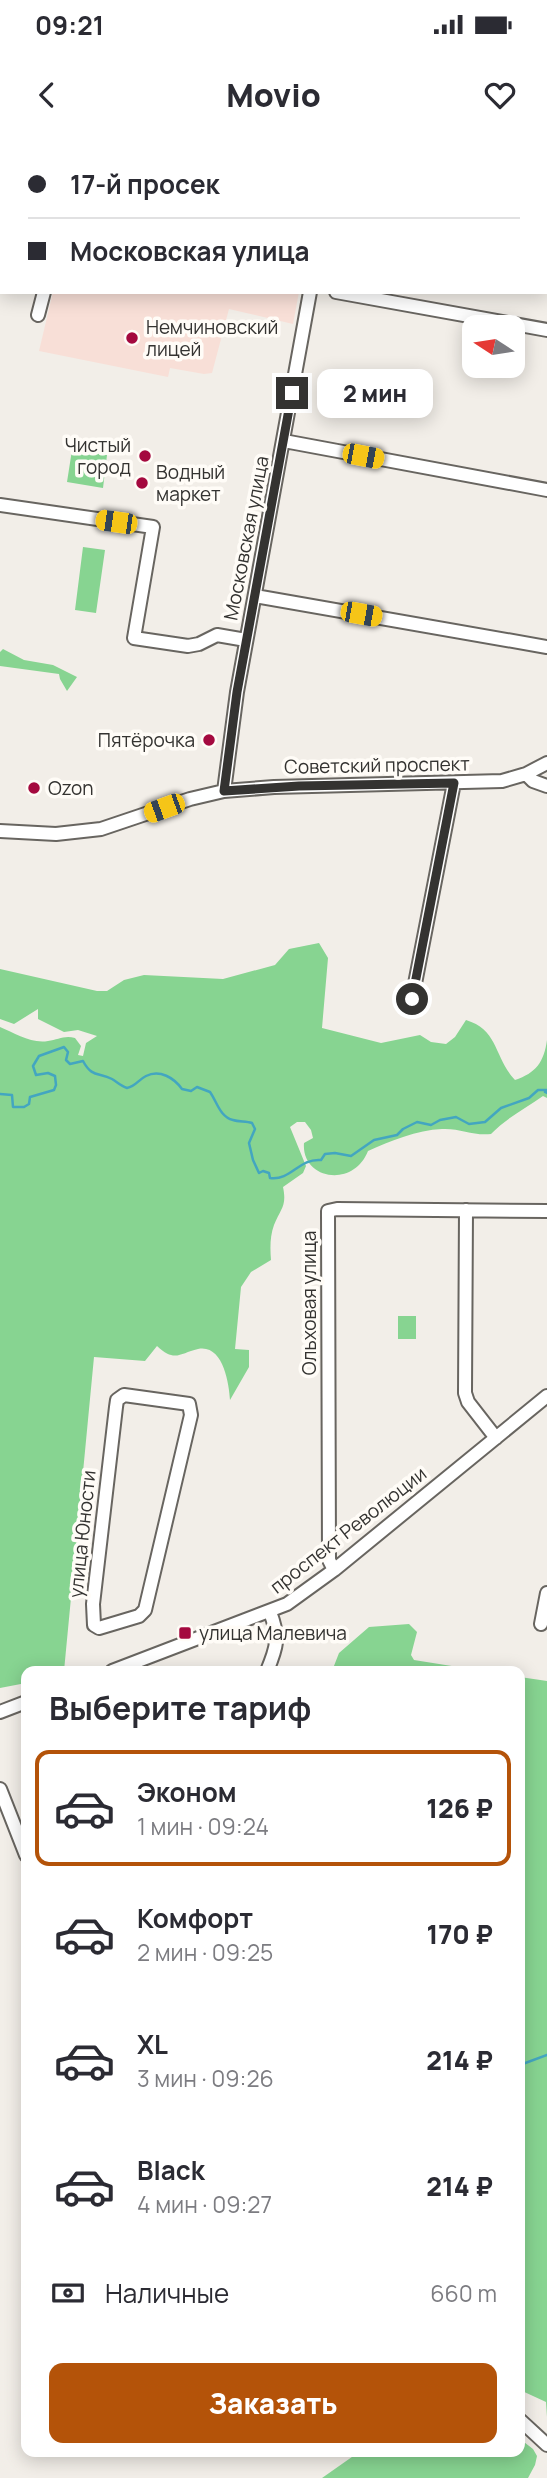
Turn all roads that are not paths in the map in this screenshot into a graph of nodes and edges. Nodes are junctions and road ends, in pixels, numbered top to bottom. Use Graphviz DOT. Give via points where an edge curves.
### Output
graph roads {
  1 [pos="43,294"];
  2 [pos="310,294"];
  3 [pos="347,294"];
  4 [pos="38,315"];
  5 [pos="547,330"];
  6 [pos="284,441"];
  7 [pos="547,490"];
  8 [pos="0,505"];
  9 [pos="255,596"];
  10 [pos="246,640"];
  11 [pos="547,647"];
  12 [pos="547,763"];
  13 [pos="526,774"];
  14 [pos="454,783"];
  15 [pos="547,786"];
  16 [pos="224,791"];
  17 [pos="0,831"];
  18 [pos="412,999"];
  19 [pos="466,1210"];
  20 [pos="547,1210"];
  21 [pos="547,1396"];
  22 [pos="496,1438"];
  23 [pos="181,1454"];
  24 [pos="334,1570"];
  25 [pos="547,1593"];
  26 [pos="270,1612"];
  27 [pos="541,1624"];
  28 [pos="125,1666"];
  29 [pos="269,1666"];
  30 [pos="21,1704"];
  31 [pos="0,1712"];
  32 [pos="0,1788"];
  33 [pos="21,1838"];
  34 [pos="525,2425"];
  35 [pos="547,2445"];
  1 -- 4 [label="street"];
  2 -- 6 [label="street, Московская улица"];
  3 -- 5 [label="street"];
  6 -- 7 [label="street"];
  6 -- 9 [label="street, Московская улица"];
  8 -- 10 [label="street" via="153,527 134,638 188,646 217,635"];
  9 -- 10 [label="street, Московская улица"];
  9 -- 11 [label="street"];
  10 -- 16 [label="street, Московская улица"];
  12 -- 13 [label="street, Советский проспект"];
  13 -- 14 [label="street, Советский проспект"];
  13 -- 15 [label="street"];
  14 -- 16 [label="street, Советский проспект"];
  14 -- 18 [label="street"];
  16 -- 17 [label="street, Советский проспект" via="101,829 56,834"];
  19 -- 20 [label="street, Ольховая улица"];
  19 -- 22 [label="street" via="466,1398"];
  19 -- 24 [label="street, Ольховая улица" via="328,1211 329,1549"];
  21 -- 22 [label="street, проспект Революции"];
  22 -- 24 [label="street, проспект Революции"];
  23 -- 23 [label="street, улица Юности" via="143,1613 96,1628 93,1604 120,1397 189,1404 191,1415"];
  24 -- 26 [label="street, проспект Революции"];
  25 -- 27 [label="street"];
  26 -- 28 [label="street, проспект Революции"];
  26 -- 29 [label="street" via="277,1645"];
  30 -- 31 [label="street"];
  32 -- 33 [label="street"];
  34 -- 35 [label="street"];
}
